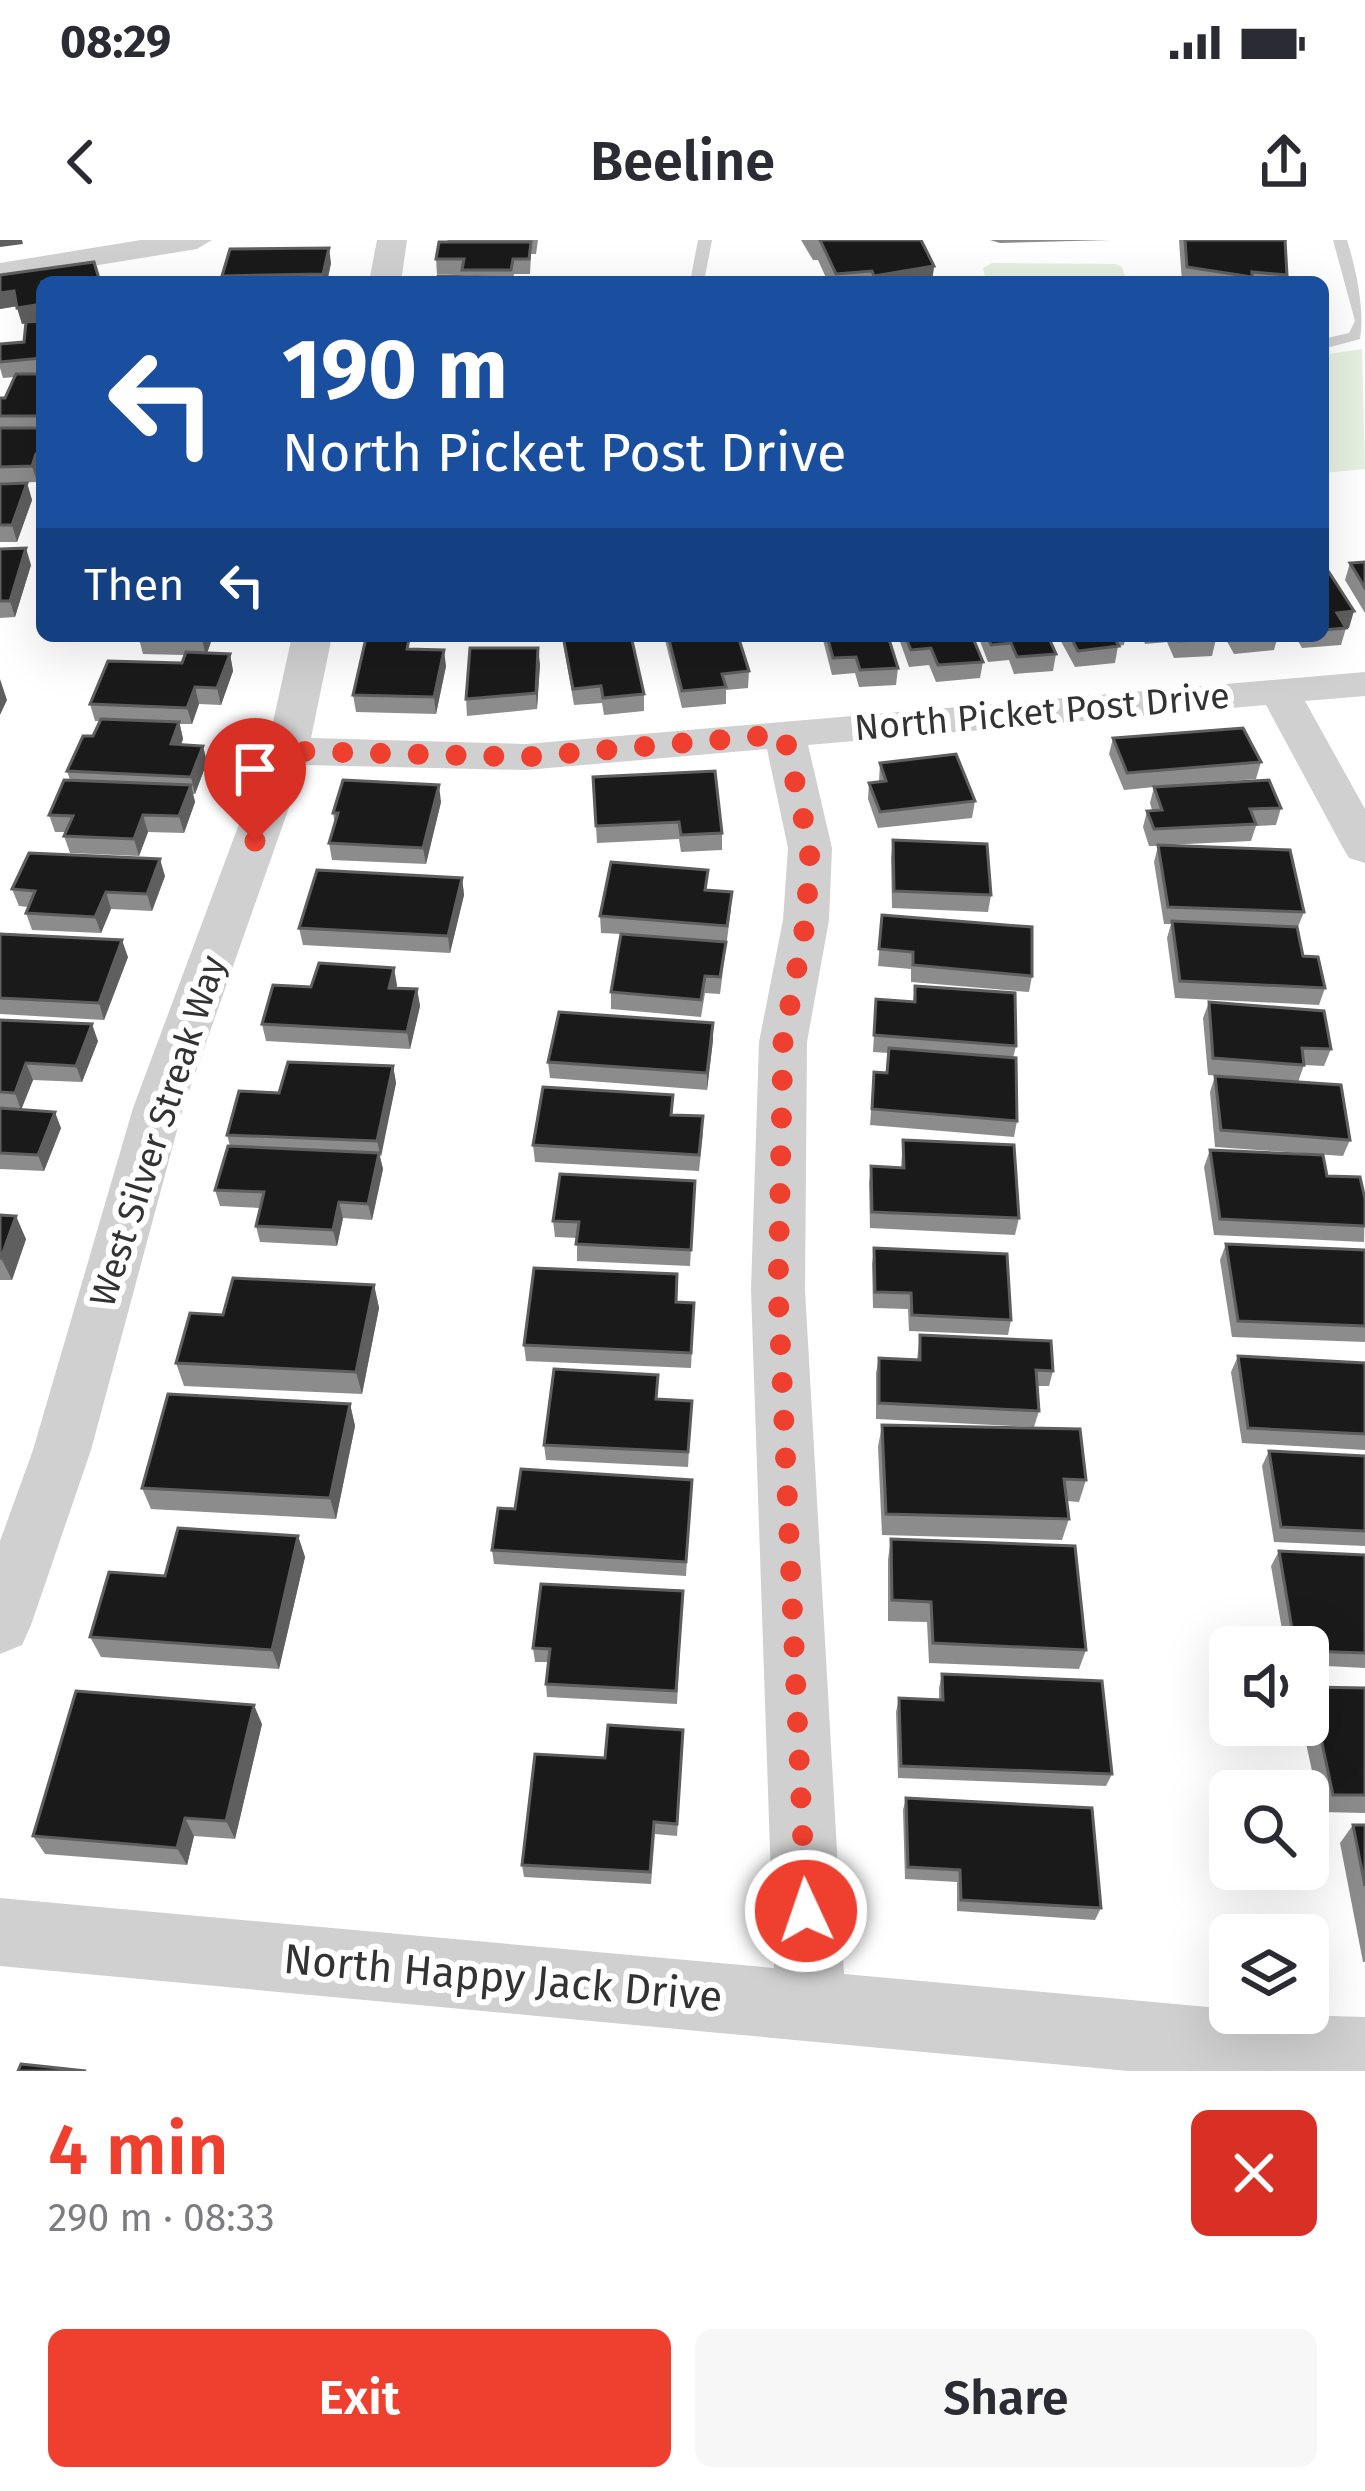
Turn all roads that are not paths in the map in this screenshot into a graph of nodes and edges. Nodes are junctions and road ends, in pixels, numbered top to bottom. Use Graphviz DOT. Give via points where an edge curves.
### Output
graph roads {
  1 [pos="197,240"];
  2 [pos="392,240"];
  3 [pos="705,240"];
  4 [pos="1340,240"];
  5 [pos="0,272"];
  6 [pos="386,276"];
  7 [pos="698,276"];
  8 [pos="1329,342"];
  9 [pos="310,642"];
  10 [pos="1365,684"];
  11 [pos="1279,691"];
  12 [pos="784,734"];
  13 [pos="287,751"];
  14 [pos="1365,848"];
  15 [pos="0,1625"];
  16 [pos="0,1932"];
  17 [pos="811,2007"];
  18 [pos="1365,2053"];
  1 -- 5 [label="street"];
  2 -- 6 [label="street"];
  3 -- 7 [label="lane"];
  4 -- 8 [label="lane" via="1363,321 1355,336"];
  9 -- 13 [label="street, West Silver Streak Way"];
  10 -- 11 [label="street, North Picket Post Drive"];
  11 -- 12 [label="street, North Picket Post Drive"];
  11 -- 14 [label="street"];
  12 -- 13 [label="street, North Picket Post Drive" via="526,757"];
  12 -- 17 [label="street" via="810,848 783,1042 778,1290"];
  13 -- 15 [label="street, West Silver Streak Way" via="158,1108 62,1450"];
  16 -- 17 [label="street, North Happy Jack Drive"];
  17 -- 18 [label="street, North Happy Jack Drive"];
}
